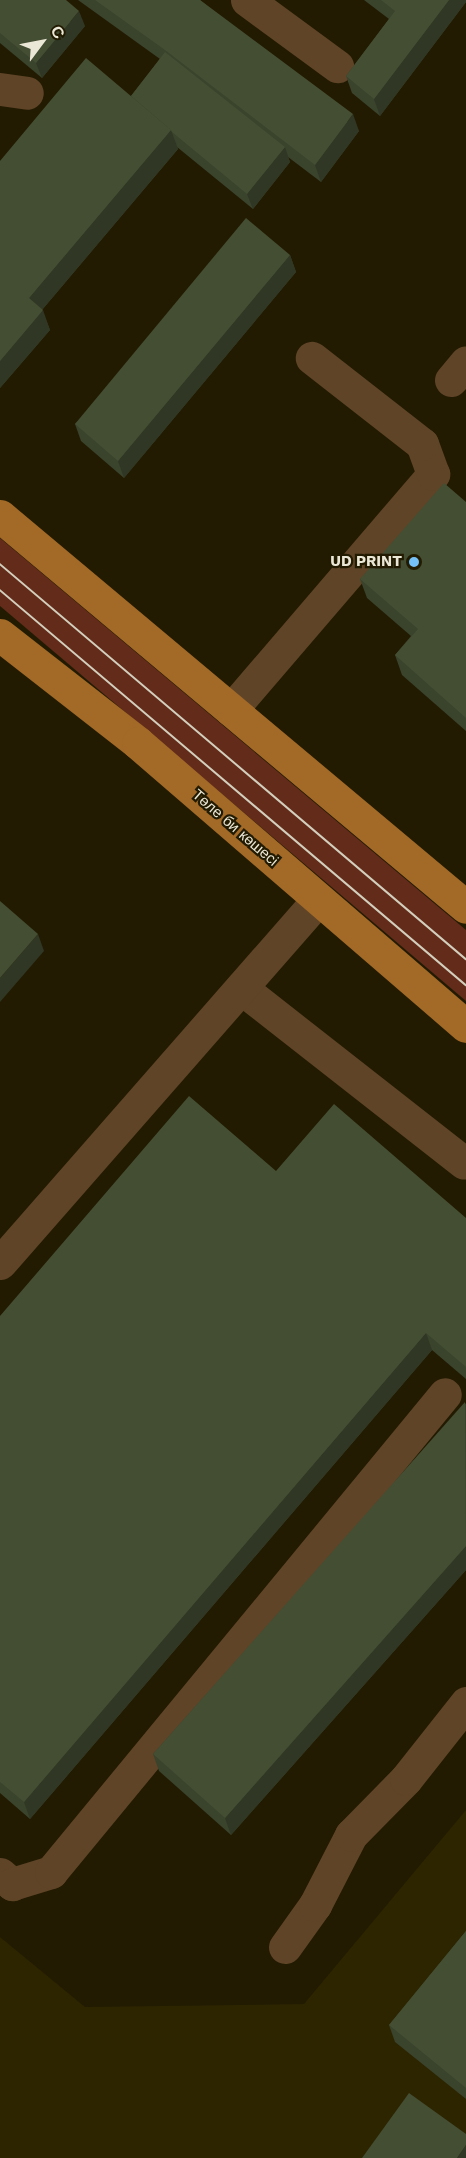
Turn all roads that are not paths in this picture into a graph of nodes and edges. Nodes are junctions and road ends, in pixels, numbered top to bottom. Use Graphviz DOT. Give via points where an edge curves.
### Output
graph roads {
  1 [pos="247,0"];
  2 [pos="337,66"];
  3 [pos="312,358"];
  4 [pos="0,516"];
  5 [pos="0,635"];
  6 [pos="231,710"];
  7 [pos="318,900"];
  8 [pos="466,907"];
  9 [pos="242,988"];
  10 [pos="466,1026"];
  11 [pos="464,1163"];
  12 [pos="0,1263"];
  13 [pos="445,1394"];
  14 [pos="466,1703"];
  15 [pos="0,1874"];
  16 [pos="285,1947"];
  1 -- 2 [label="lane"];
  3 -- 6 [label="lane" via="422,444 434,474"];
  4 -- 6 [label="main road"];
  5 -- 7 [label="main road, Төле би көшесі" via="138,743"];
  6 -- 8 [label="main road"];
  7 -- 9 [label="lane"];
  7 -- 10 [label="main road, Төле би көшесі"];
  9 -- 11 [label="lane"];
  9 -- 12 [label="lane"];
  13 -- 15 [label="lane" via="51,1872 12,1884"];
  14 -- 16 [label="lane" via="406,1779 351,1835 315,1905"];
}
